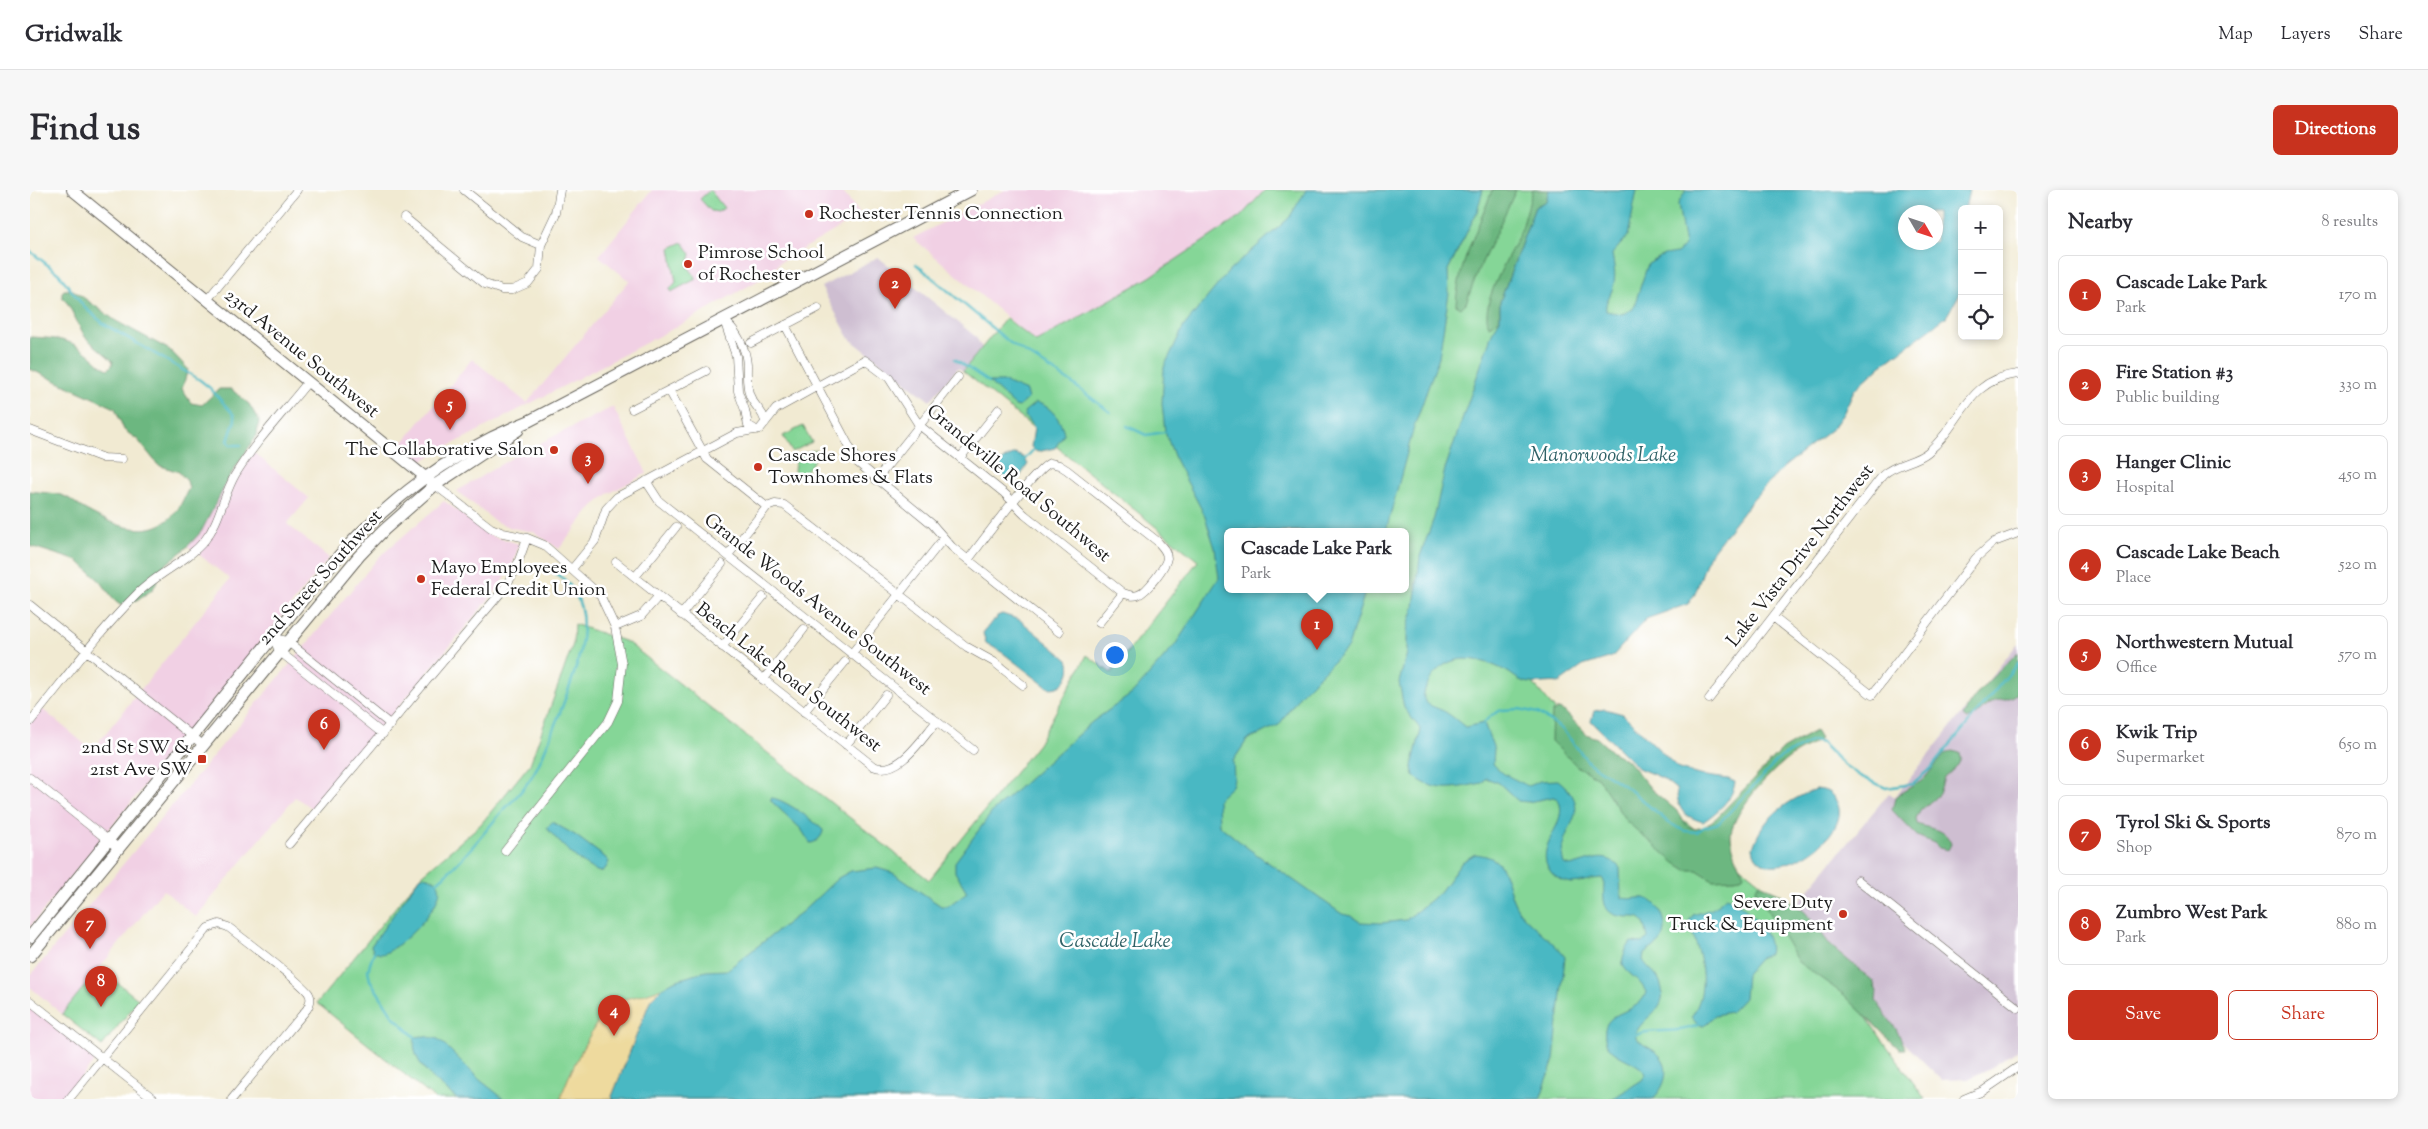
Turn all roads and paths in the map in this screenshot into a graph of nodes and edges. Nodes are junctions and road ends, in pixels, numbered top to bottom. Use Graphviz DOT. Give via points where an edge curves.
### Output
graph roads {
  1 [pos="72,190"];
  2 [pos="297,190"];
  3 [pos="464,190"];
  4 [pos="560,190"];
  5 [pos="971,190"];
  6 [pos="404,218"];
  7 [pos="541,245"];
  8 [pos="207,300"];
  9 [pos="818,308"];
  10 [pos="724,320"];
  11 [pos="785,325"];
  12 [pos="751,343"];
  13 [pos="706,371"];
  14 [pos="736,374"];
  15 [pos="747,374"];
  16 [pos="2018,374"];
  17 [pos="958,377"];
  18 [pos="307,383"];
  19 [pos="817,387"];
  20 [pos="669,390"];
  21 [pos="632,409"];
  22 [pos="776,409"];
  23 [pos="1000,409"];
  24 [pos="761,413"];
  25 [pos="747,420"];
  26 [pos="529,421"];
  27 [pos="765,424"];
  28 [pos="920,425"];
  29 [pos="30,430"];
  30 [pos="756,430"];
  31 [pos="737,434"];
  32 [pos="702,452"];
  33 [pos="960,458"];
  34 [pos="122,459"];
  35 [pos="425,477"];
  36 [pos="876,480"];
  37 [pos="646,481"];
  38 [pos="436,485"];
  39 [pos="1014,503"];
  40 [pos="767,507"];
  41 [pos="676,527"];
  42 [pos="2018,533"];
  43 [pos="527,538"];
  44 [pos="944,538"];
  45 [pos="728,555"];
  46 [pos="968,560"];
  47 [pos="616,562"];
  48 [pos="722,564"];
  49 [pos="572,569"];
  50 [pos="635,578"];
  51 [pos="1123,593"];
  52 [pos="899,594"];
  53 [pos="658,597"];
  54 [pos="763,597"];
  55 [pos="30,605"];
  56 [pos="681,614"];
  57 [pos="1773,617"];
  58 [pos="1099,623"];
  59 [pos="615,626"];
  60 [pos="804,629"];
  61 [pos="1059,632"];
  62 [pos="273,637"];
  63 [pos="287,641"];
  64 [pos="722,647"];
  65 [pos="87,651"];
  66 [pos="279,651"];
  67 [pos="852,653"];
  68 [pos="845,662"];
  69 [pos="763,680"];
  70 [pos="1023,685"];
  71 [pos="886,695"];
  72 [pos="1709,699"];
  73 [pos="804,712"];
  74 [pos="937,721"];
  75 [pos="30,722"];
  76 [pos="391,725"];
  77 [pos="383,734"];
  78 [pos="192,736"];
  79 [pos="204,744"];
  80 [pos="846,745"];
  81 [pos="973,750"];
  82 [pos="30,778"];
  83 [pos="108,840"];
  84 [pos="289,844"];
  85 [pos="118,848"];
  86 [pos="505,851"];
  87 [pos="1858,880"];
  88 [pos="30,937"];
  89 [pos="30,956"];
  90 [pos="30,1001"];
  91 [pos="2018,1008"];
  92 [pos="102,1058"];
  93 [pos="2018,1067"];
  94 [pos="69,1099"];
  95 [pos="154,1099"];
  96 [pos="232,1099"];
  97 [pos="1964,1099"];
  1 -- 8 [label="street, 23rd Avenue Southwest"];
  2 -- 8 [label="street"];
  3 -- 7 [label="street" via="522,237"];
  4 -- 7 [label="street" via="556,213"];
  5 -- 10 [label="main road"];
  6 -- 7 [label="street" via="485,284 502,290 512,290 528,283 539,269"];
  8 -- 18 [label="street, 23rd Avenue Southwest"];
  9 -- 11 [label="street"];
  10 -- 14 [label="street" via="736,356"];
  10 -- 15 [label="street" via="733,328 742,345"];
  10 -- 26 [label="main road"];
  11 -- 12 [label="street"];
  11 -- 19 [label="street"];
  13 -- 20 [label="street"];
  14 -- 15 [label="street"];
  14 -- 25 [label="street"];
  15 -- 24 [label="street" via="750,397"];
  16 -- 57 [label="street, Lake Vista Drive Northwest" via="2004,376 1983,386 1973,394 1927,453 1883,475"];
  17 -- 28 [label="street"];
  18 -- 35 [label="street, 23rd Avenue Southwest"];
  18 -- 65 [label="street" via="240,467 204,541 145,586"];
  19 -- 22 [label="street, Grandeville Road Southwest"];
  19 -- 28 [label="street, Grandeville Road Southwest" via="865,360 889,378"];
  19 -- 36 [label="street" via="856,461"];
  20 -- 21 [label="street"];
  20 -- 32 [label="street"];
  22 -- 24 [label="street, Grandeville Road Southwest"];
  22 -- 27 [label="street, Grandeville Road Southwest"];
  23 -- 33 [label="street"];
  24 -- 25 [label="street, Grandeville Road Southwest" via="751,413"];
  24 -- 27 [label="street"];
  25 -- 30 [label="street" via="749,427"];
  25 -- 31 [label="street, Grandeville Road Southwest"];
  26 -- 35 [label="main road, 2nd Street Southwest" via="482,441"];
  26 -- 38 [label="main road, 2nd Street Southwest"];
  27 -- 30 [label="street, Grandeville Road Southwest"];
  28 -- 33 [label="street, Grandeville Road Southwest"];
  28 -- 36 [label="street"];
  29 -- 34 [label="street" via="103,458"];
  30 -- 31 [label="street, Grandeville Road Southwest"];
  31 -- 32 [label="street, Grandeville Road Southwest"];
  32 -- 37 [label="street, Grandeville Road Southwest"];
  32 -- 40 [label="street" via="716,468"];
  33 -- 39 [label="street, Grandeville Road Southwest"];
  35 -- 38 [label="street, 23rd Avenue Southwest"];
  35 -- 62 [label="main road, 2nd Street Southwest" via="348,546"];
  36 -- 44 [label="street" via="932,524"];
  37 -- 45 [label="street, Grande Woods Avenue Southwest" via="659,501"];
  37 -- 49 [label="street, Grandeville Road Southwest" via="610,502 595,542"];
  38 -- 43 [label="street, 23rd Avenue Southwest" via="491,528"];
  38 -- 63 [label="main road, 2nd Street Southwest" via="370,545"];
  39 -- 46 [label="street"];
  39 -- 51 [label="street, Grandeville Road Southwest"];
  39 -- 51 [label="street" via="1042,468 1054,464 1067,470 1156,541 1166,554 1163,568 1141,594"];
  40 -- 45 [label="street"];
  40 -- 52 [label="street" via="779,504 788,507"];
  41 -- 50 [label="street"];
  42 -- 57 [label="street" via="1994,542 1979,555 1872,695"];
  43 -- 49 [label="street, 23rd Avenue Southwest" via="544,545"];
  43 -- 76 [label="street" via="508,583"];
  44 -- 46 [label="street"];
  44 -- 52 [label="street"];
  45 -- 67 [label="street, Grande Woods Avenue Southwest"];
  46 -- 61 [label="street"];
  47 -- 50 [label="street, Beach Lake Road Southwest"];
  48 -- 56 [label="street"];
  49 -- 59 [label="street, 23rd Avenue Southwest" via="600,595"];
  50 -- 53 [label="street, Beach Lake Road Southwest"];
  51 -- 58 [label="street"];
  52 -- 67 [label="street"];
  52 -- 70 [label="street" via="967,648 992,660"];
  53 -- 56 [label="street, Beach Lake Road Southwest"];
  53 -- 59 [label="street" via="641,616"];
  54 -- 64 [label="street"];
  55 -- 65 [label="street"];
  56 -- 64 [label="street, Beach Lake Road Southwest"];
  57 -- 72 [label="street, Lake Vista Drive Northwest"];
  59 -- 86 [label="street, 23rd Avenue Southwest" via="622,664 618,701 604,730"];
  60 -- 69 [label="street"];
  62 -- 63 [label="street"];
  62 -- 66 [label="street"];
  62 -- 78 [label="main road, 2nd Street Southwest"];
  63 -- 66 [label="main road, 2nd Street Southwest"];
  63 -- 76 [label="street"];
  64 -- 69 [label="street, Beach Lake Road Southwest"];
  65 -- 75 [label="street"];
  65 -- 78 [label="street"];
  66 -- 77 [label="street"];
  66 -- 79 [label="main road, 2nd Street Southwest"];
  67 -- 74 [label="street, Grande Woods Avenue Southwest"];
  68 -- 73 [label="street"];
  69 -- 73 [label="street, Beach Lake Road Southwest"];
  71 -- 80 [label="street"];
  73 -- 80 [label="street, Beach Lake Road Southwest"];
  74 -- 80 [label="street, Beach Lake Road Southwest" via="900,762 888,769 873,766"];
  74 -- 81 [label="street, Grande Woods Avenue Southwest"];
  76 -- 77 [label="street"];
  77 -- 84 [label="street" via="368,747"];
  78 -- 79 [label="street"];
  78 -- 83 [label="main road, 2nd Street Southwest"];
  79 -- 85 [label="main road, 2nd Street Southwest"];
  82 -- 83 [label="street"];
  83 -- 85 [label="street"];
  83 -- 88 [label="main road, 2nd Street Southwest"];
  85 -- 89 [label="main road, 2nd Street Southwest"];
  87 -- 91 [label="street"];
  90 -- 92 [label="street"];
  92 -- 94 [label="street"];
  92 -- 95 [label="street"];
  92 -- 96 [label="street" via="212,926 219,924 228,927 310,995 310,1004"];
  93 -- 97 [label="street" via="1983,1091"];
}
